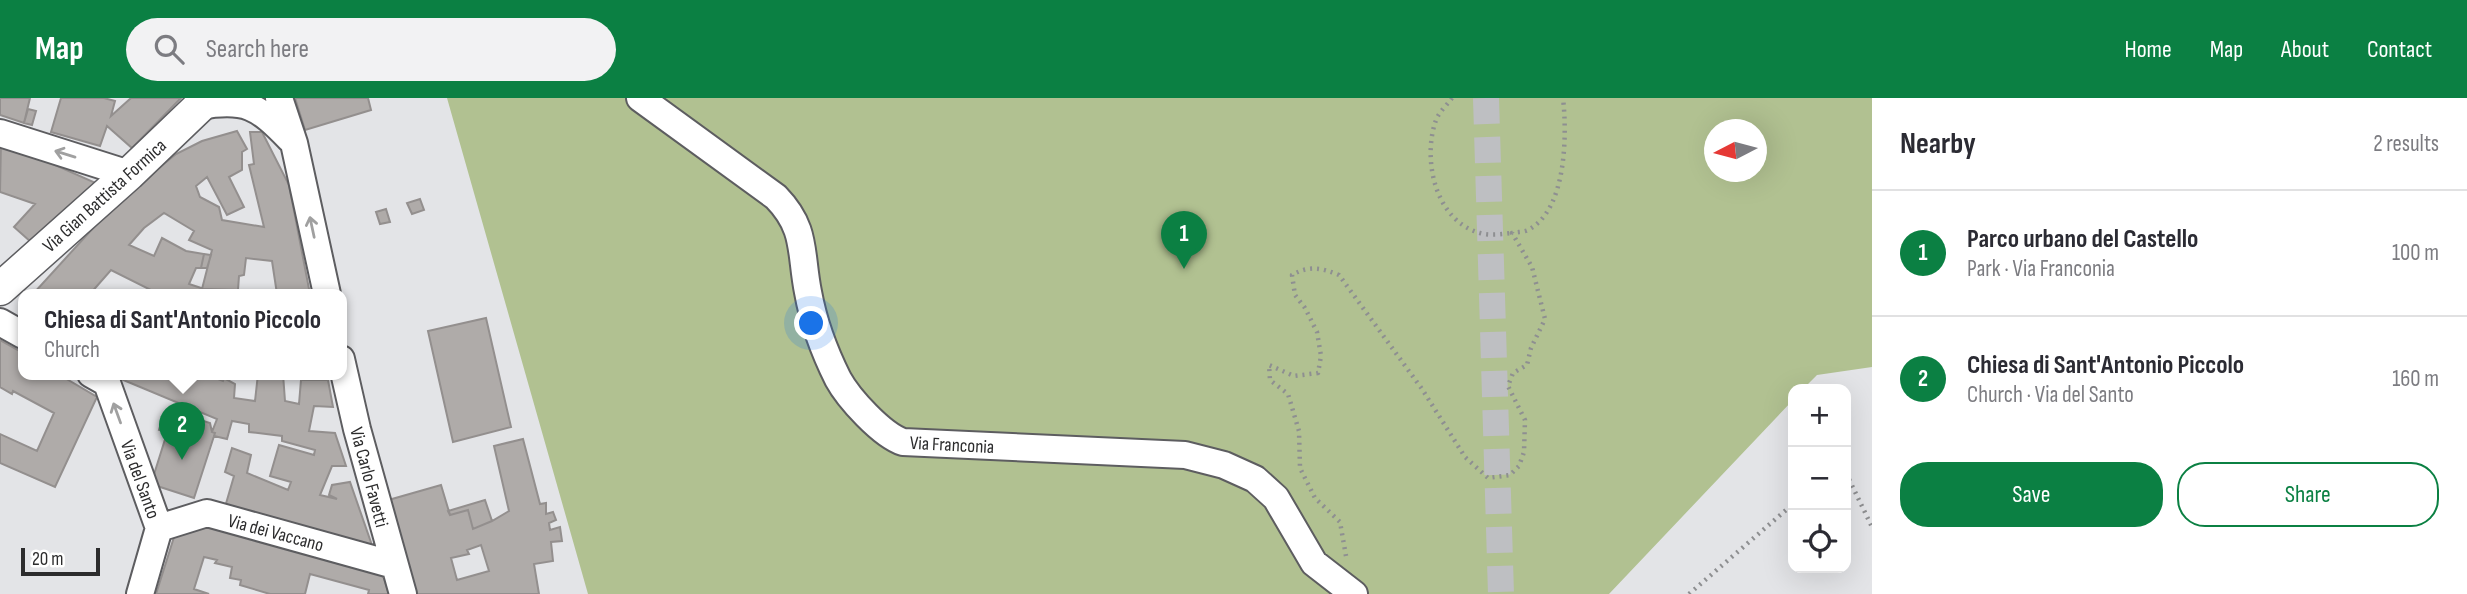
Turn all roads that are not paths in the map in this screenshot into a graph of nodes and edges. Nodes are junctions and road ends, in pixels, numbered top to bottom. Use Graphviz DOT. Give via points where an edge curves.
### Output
graph roads {
  1 [pos="279,98"];
  2 [pos="639,98"];
  3 [pos="202,102"];
  4 [pos="0,133"];
  5 [pos="293,143"];
  6 [pos="129,174"];
  7 [pos="0,289"];
  8 [pos="326,289"];
  9 [pos="0,322"];
  10 [pos="18,332"];
  11 [pos="102,380"];
  12 [pos="346,380"];
  13 [pos="159,528"];
  14 [pos="394,565"];
  15 [pos="140,594"];
  16 [pos="403,594"];
  17 [pos="1354,594"];
  1 -- 5 [label="street"];
  2 -- 17 [label="street, Via Franconia" via="788,209 802,240 808,292 839,381 892,438 1185,455 1224,464 1255,479 1276,498 1314,563"];
  3 -- 5 [label="street" via="245,103 270,119"];
  3 -- 6 [label="main road, Via Gian Battista Formica"];
  6 -- 4 [label="street, one-way"];
  8 -- 5 [label="street, one-way"];
  6 -- 7 [label="main road, Via Gian Battista Formica"];
  9 -- 10 [label="street"];
  13 -- 11 [label="street, Via del Santo, one-way" via="107,383"];
  12 -- 14 [label="street, Via Carlo Favetti"];
  13 -- 14 [label="street, Via dei Vaccano" via="207,513"];
  13 -- 15 [label="street, Via del Santo"];
  14 -- 16 [label="street, Via Carlo Favetti"];
}
